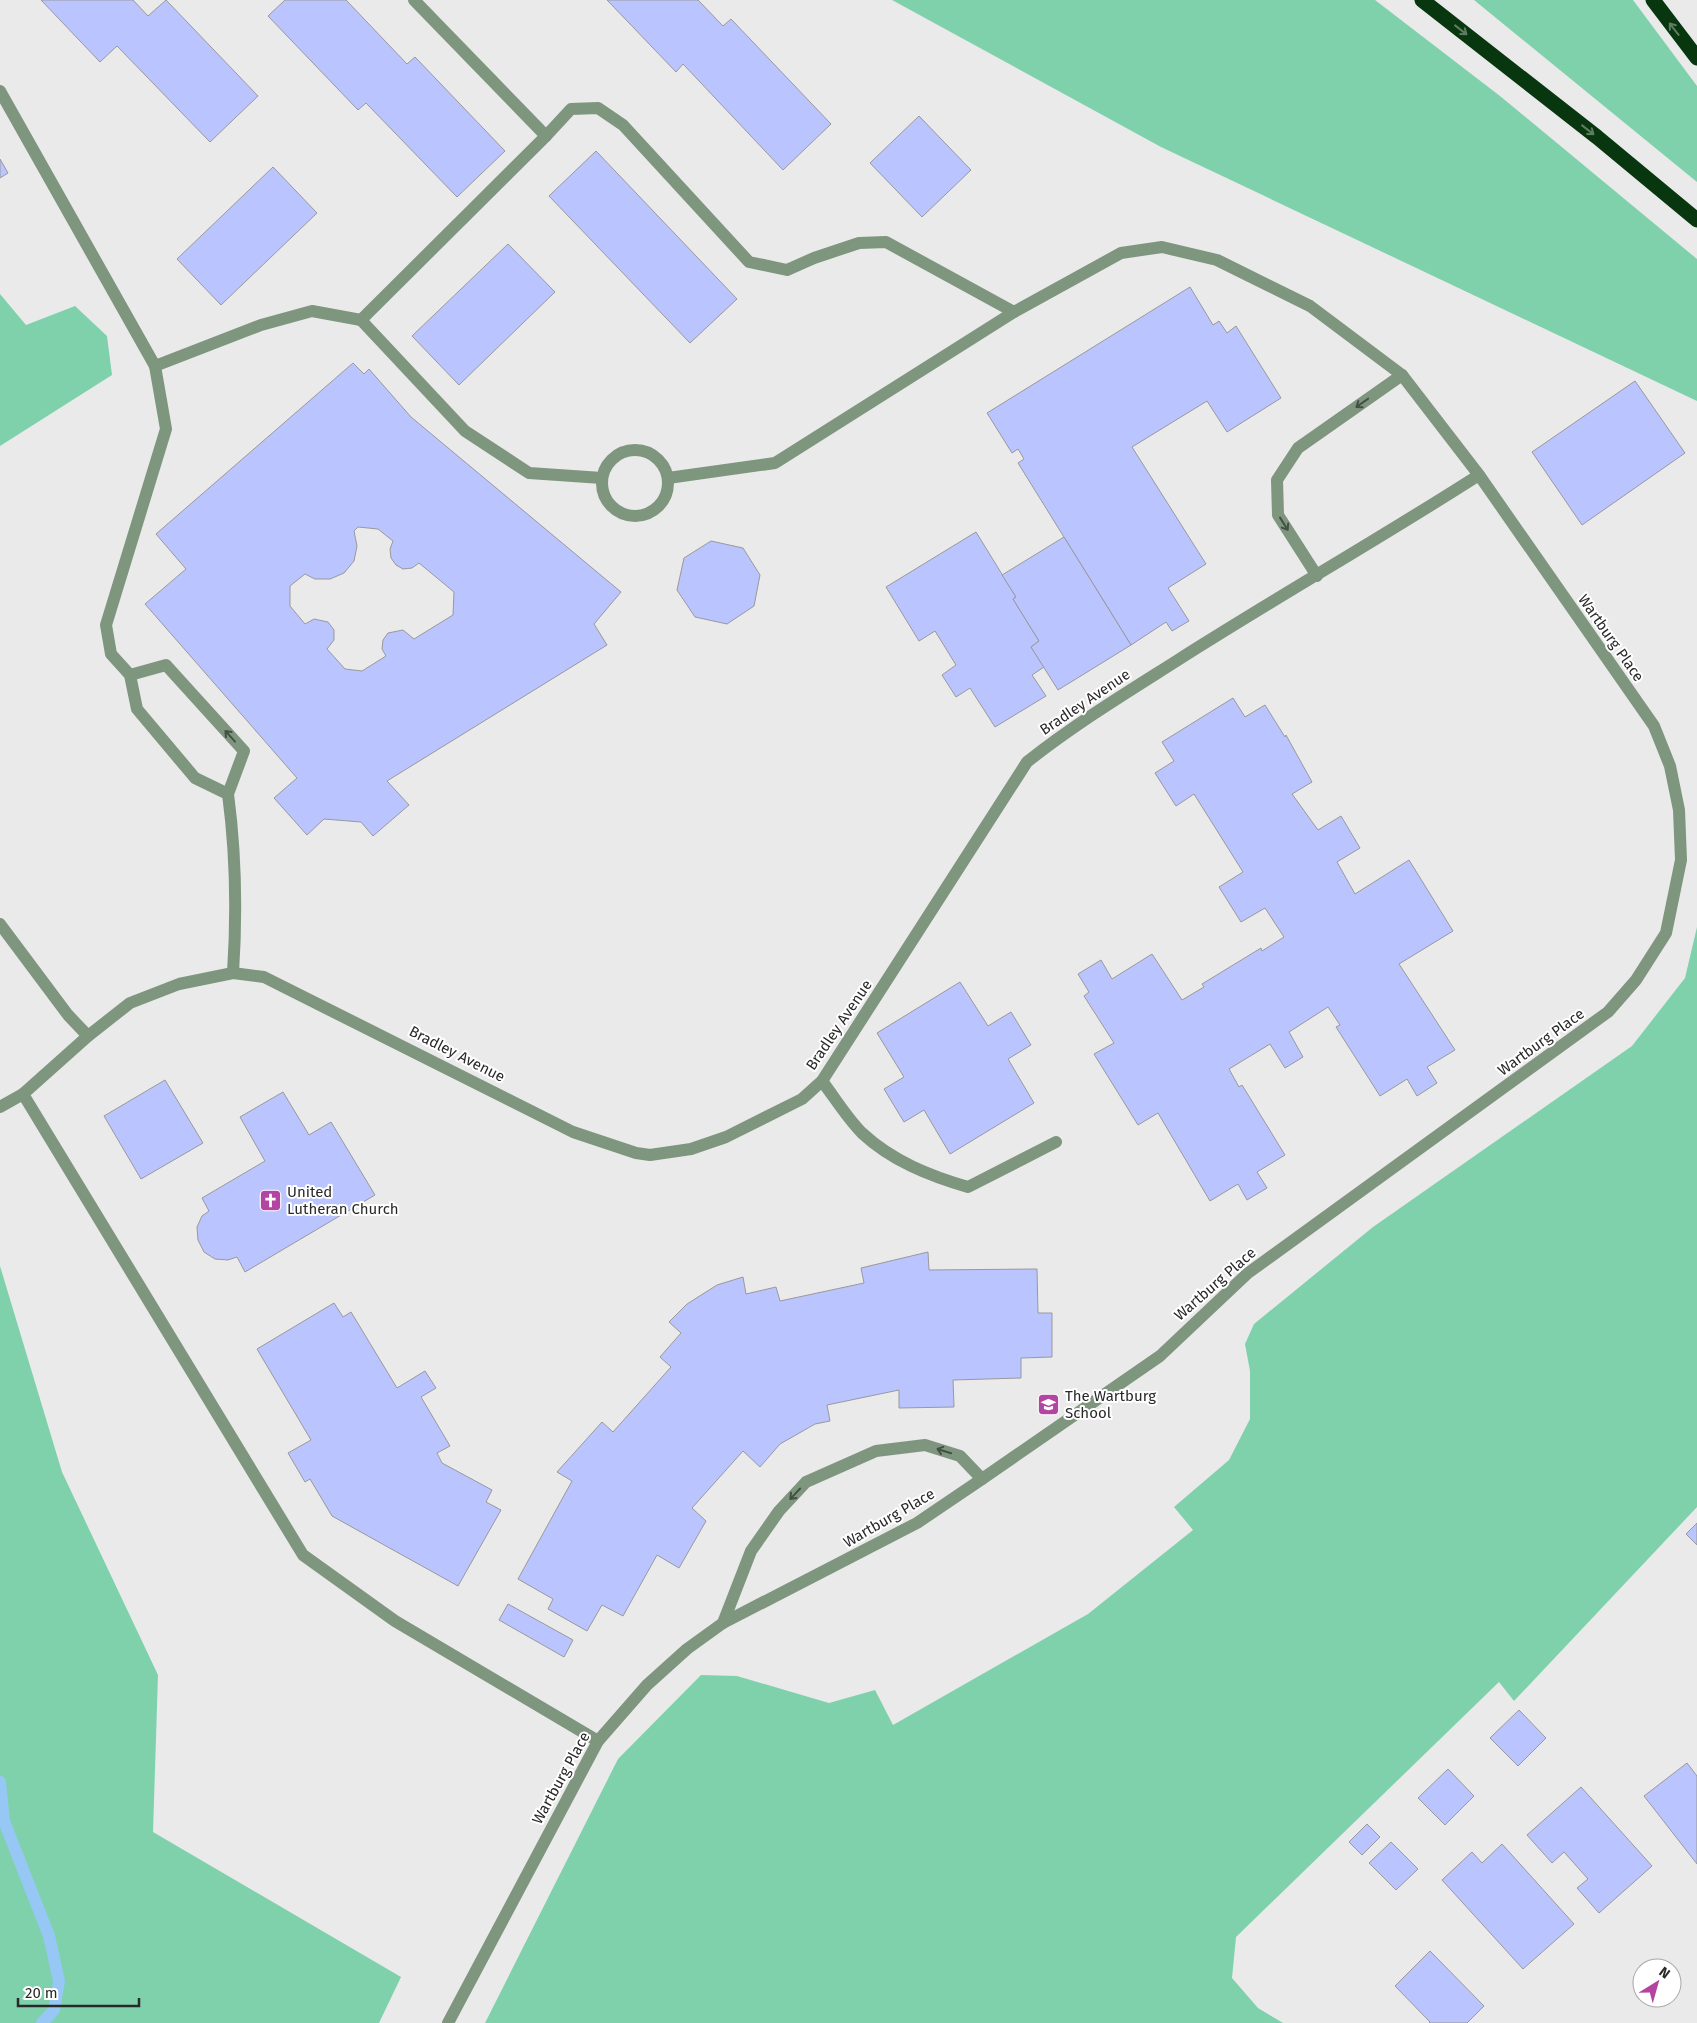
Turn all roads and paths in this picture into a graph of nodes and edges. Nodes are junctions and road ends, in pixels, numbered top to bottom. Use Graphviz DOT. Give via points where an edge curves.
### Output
graph roads {
  1 [pos="414,0"];
  2 [pos="1422,0"];
  3 [pos="1653,0"];
  4 [pos="1697,58"];
  5 [pos="0,91"];
  6 [pos="546,136"];
  7 [pos="1697,220"];
  8 [pos="1014,312"];
  9 [pos="362,320"];
  10 [pos="156,366"];
  11 [pos="1402,375"];
  12 [pos="1479,475"];
  13 [pos="602,478"];
  14 [pos="668,478"];
  15 [pos="1316,576"];
  16 [pos="130,675"];
  17 [pos="228,794"];
  18 [pos="0,924"];
  19 [pos="233,973"];
  20 [pos="88,1036"];
  21 [pos="822,1081"];
  22 [pos="23,1094"];
  23 [pos="0,1107"];
  24 [pos="1056,1142"];
  25 [pos="982,1480"];
  26 [pos="723,1623"];
  27 [pos="598,1741"];
  28 [pos="448,2023"];
  1 -- 6 [label="lane"];
  2 -- 7 [label="highway, one-way"];
  4 -- 3 [label="highway, one-way"];
  5 -- 10 [label="lane"];
  6 -- 8 [label="lane" via="571,109 598,108 624,125 749,262 787,270 859,243 886,242"];
  6 -- 9 [label="lane"];
  8 -- 11 [label="lane, Wartburg Place" via="1121,253 1162,247 1217,260 1310,306"];
  8 -- 14 [label="lane, Wartburg Place" via="775,463"];
  9 -- 10 [label="lane" via="312,311 261,325"];
  9 -- 13 [label="lane" via="465,431 530,473"];
  10 -- 16 [label="lane" via="166,429 106,625 111,654"];
  11 -- 12 [label="lane, Wartburg Place"];
  11 -- 15 [label="lane, one-way" via="1298,448 1277,480 1278,515"];
  12 -- 15 [label="lane, Bradley Avenue"];
  12 -- 25 [label="lane, Wartburg Place" via="1654,726 1670,766 1679,810 1681,860 1666,933 1636,980 1608,1012 1248,1273 1160,1356"];
  13 -- 14 [label="lane" via="606,465 615,456 628,450 641,450 654,455"];
  13 -- 14 [label="lane" via="602,491 608,502 629,516 653,511 662,502"];
  15 -- 21 [label="lane, Bradley Avenue" via="1069,729 1027,762"];
  16 -- 17 [label="lane" via="137,709 195,778"];
  17 -- 16 [label="lane, one-way" via="244,751 166,665"];
  17 -- 19 [label="lane" via="234,841 236,913"];
  18 -- 20 [label="lane" via="68,1015"];
  19 -- 20 [label="lane, Bradley Avenue" via="179,984 130,1003"];
  19 -- 21 [label="lane, Bradley Avenue" via="264,977 573,1132 636,1153 650,1155 691,1149 726,1137 802,1099"];
  20 -- 22 [label="lane, Bradley Avenue"];
  21 -- 24 [label="lane" via="862,1132 890,1155 931,1176 968,1187"];
  22 -- 23 [label="lane, Bradley Avenue"];
  22 -- 27 [label="lane" via="303,1555 395,1620"];
  25 -- 26 [label="lane, Wartburg Place" via="917,1523"];
  25 -- 26 [label="lane, one-way" via="960,1456 925,1445 876,1451 806,1482 779,1511 751,1551"];
  26 -- 27 [label="lane, Wartburg Place" via="687,1649 647,1685"];
  27 -- 28 [label="lane, Wartburg Place"];
}
